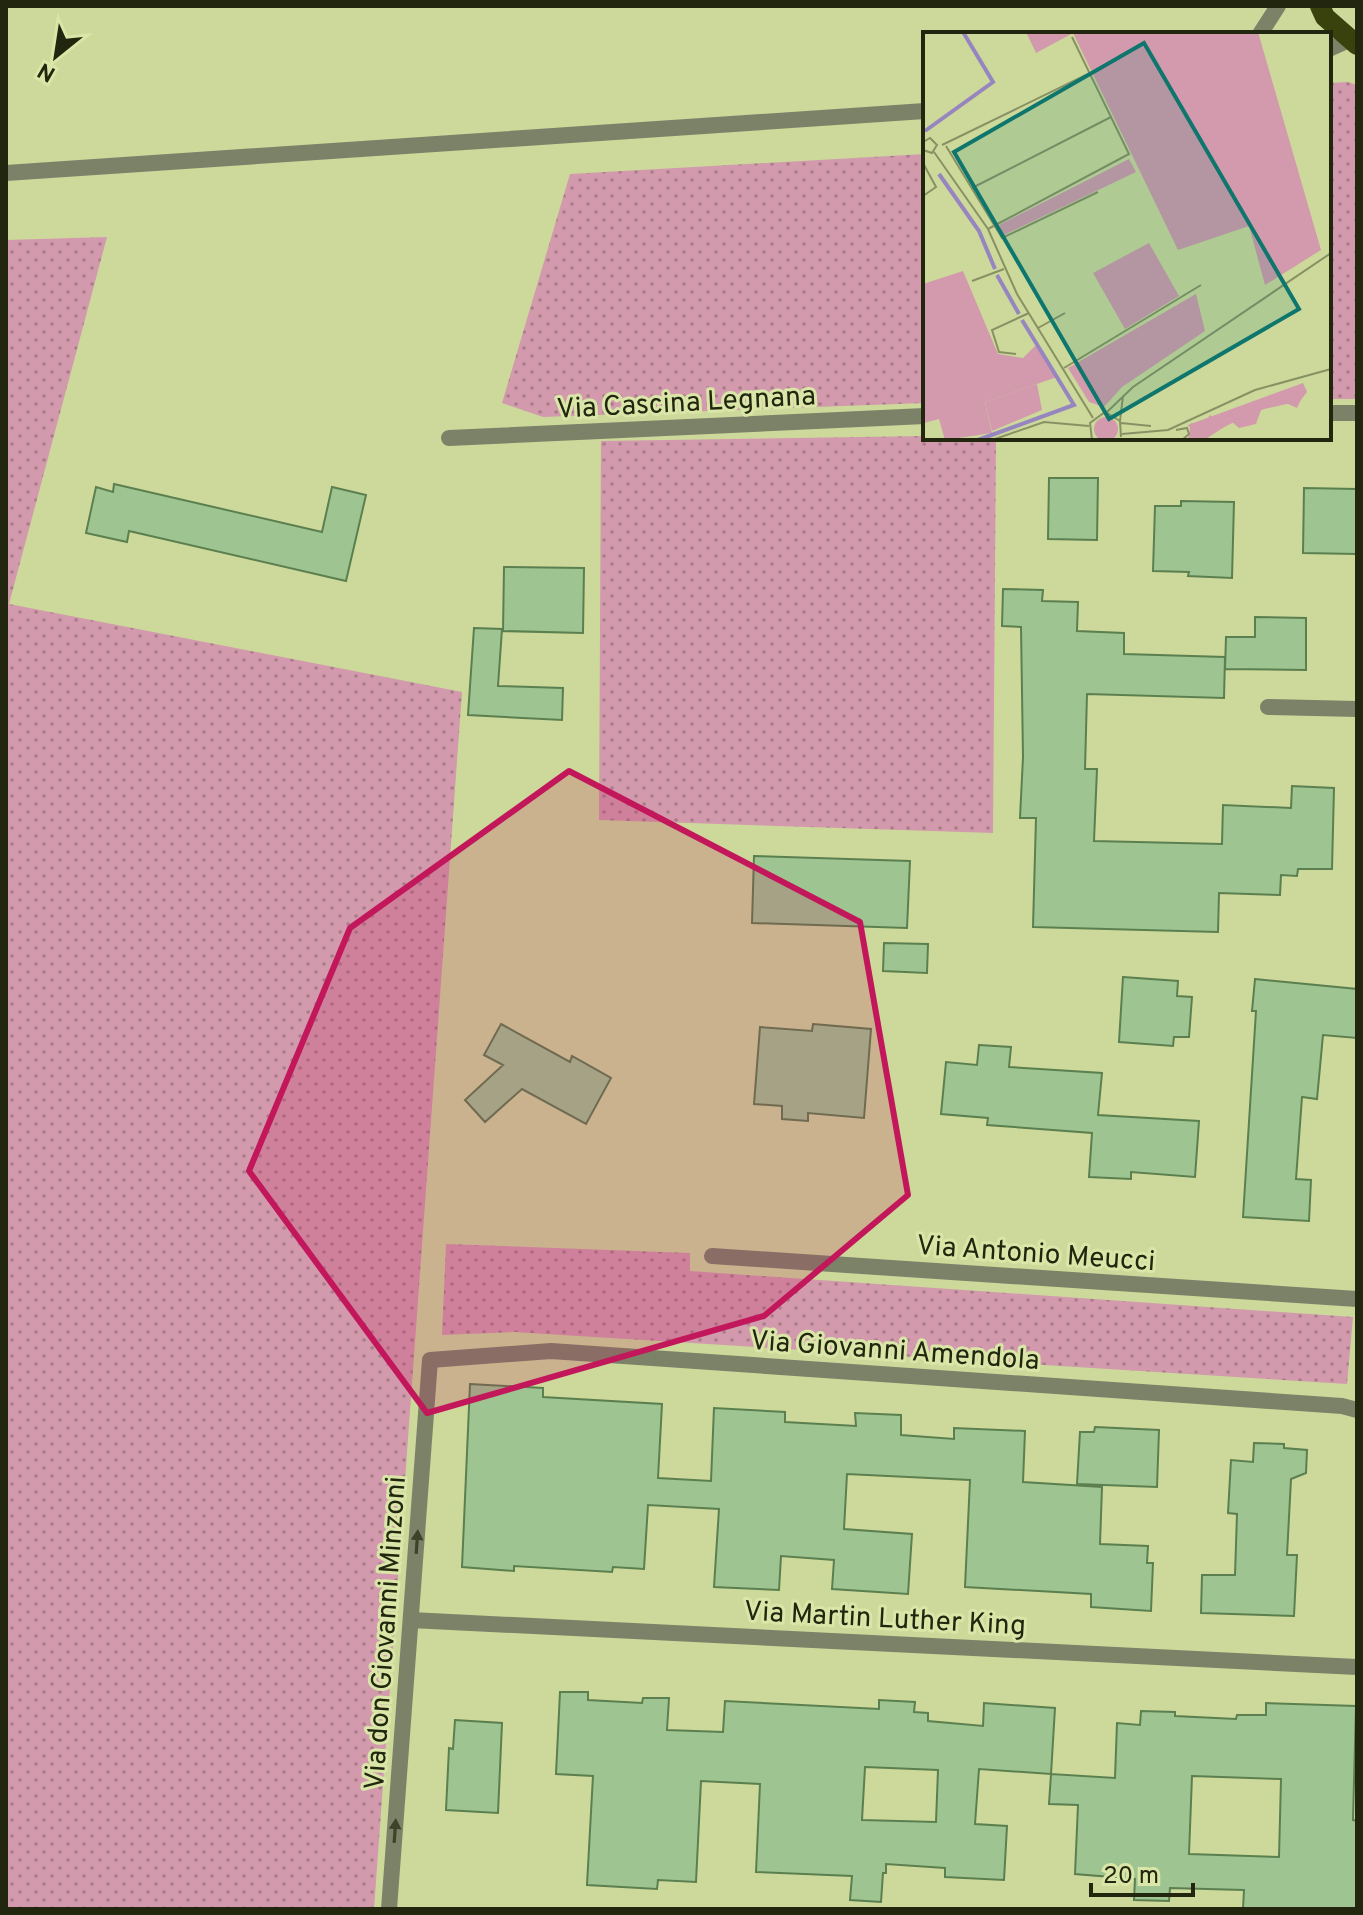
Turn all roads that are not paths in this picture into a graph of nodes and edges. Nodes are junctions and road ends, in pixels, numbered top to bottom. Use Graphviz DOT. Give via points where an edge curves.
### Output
graph roads {
  1 [pos="1278,6"];
  2 [pos="1320,6"];
  3 [pos="1261,32"];
  4 [pos="1353,42"];
  5 [pos="1331,48"];
  6 [pos="923,111"];
  7 [pos="6,173"];
  8 [pos="1331,413"];
  9 [pos="1357,413"];
  10 [pos="923,416"];
  11 [pos="449,438"];
  12 [pos="1268,707"];
  13 [pos="1357,709"];
  14 [pos="712,1256"];
  15 [pos="1357,1299"];
  16 [pos="430,1360"];
  17 [pos="1357,1410"];
  18 [pos="411,1620"];
  19 [pos="1357,1667"];
  20 [pos="389,1909"];
  1 -- 3 [label="street"];
  2 -- 4 [label="main road"];
  4 -- 5 [label="street"];
  6 -- 7 [label="street"];
  8 -- 9 [label="street"];
  10 -- 11 [label="street, Via Cascina Legnana"];
  12 -- 13 [label="street"];
  14 -- 15 [label="street, Via Antonio Meucci"];
  16 -- 17 [label="street, Via Giovanni Amendola" via="551,1351"];
  18 -- 16 [label="street, Via don Giovanni Minzoni, one-way"];
  18 -- 19 [label="street, Via Martin Luther King"];
  20 -- 18 [label="street, Via don Giovanni Minzoni, one-way"];
}
